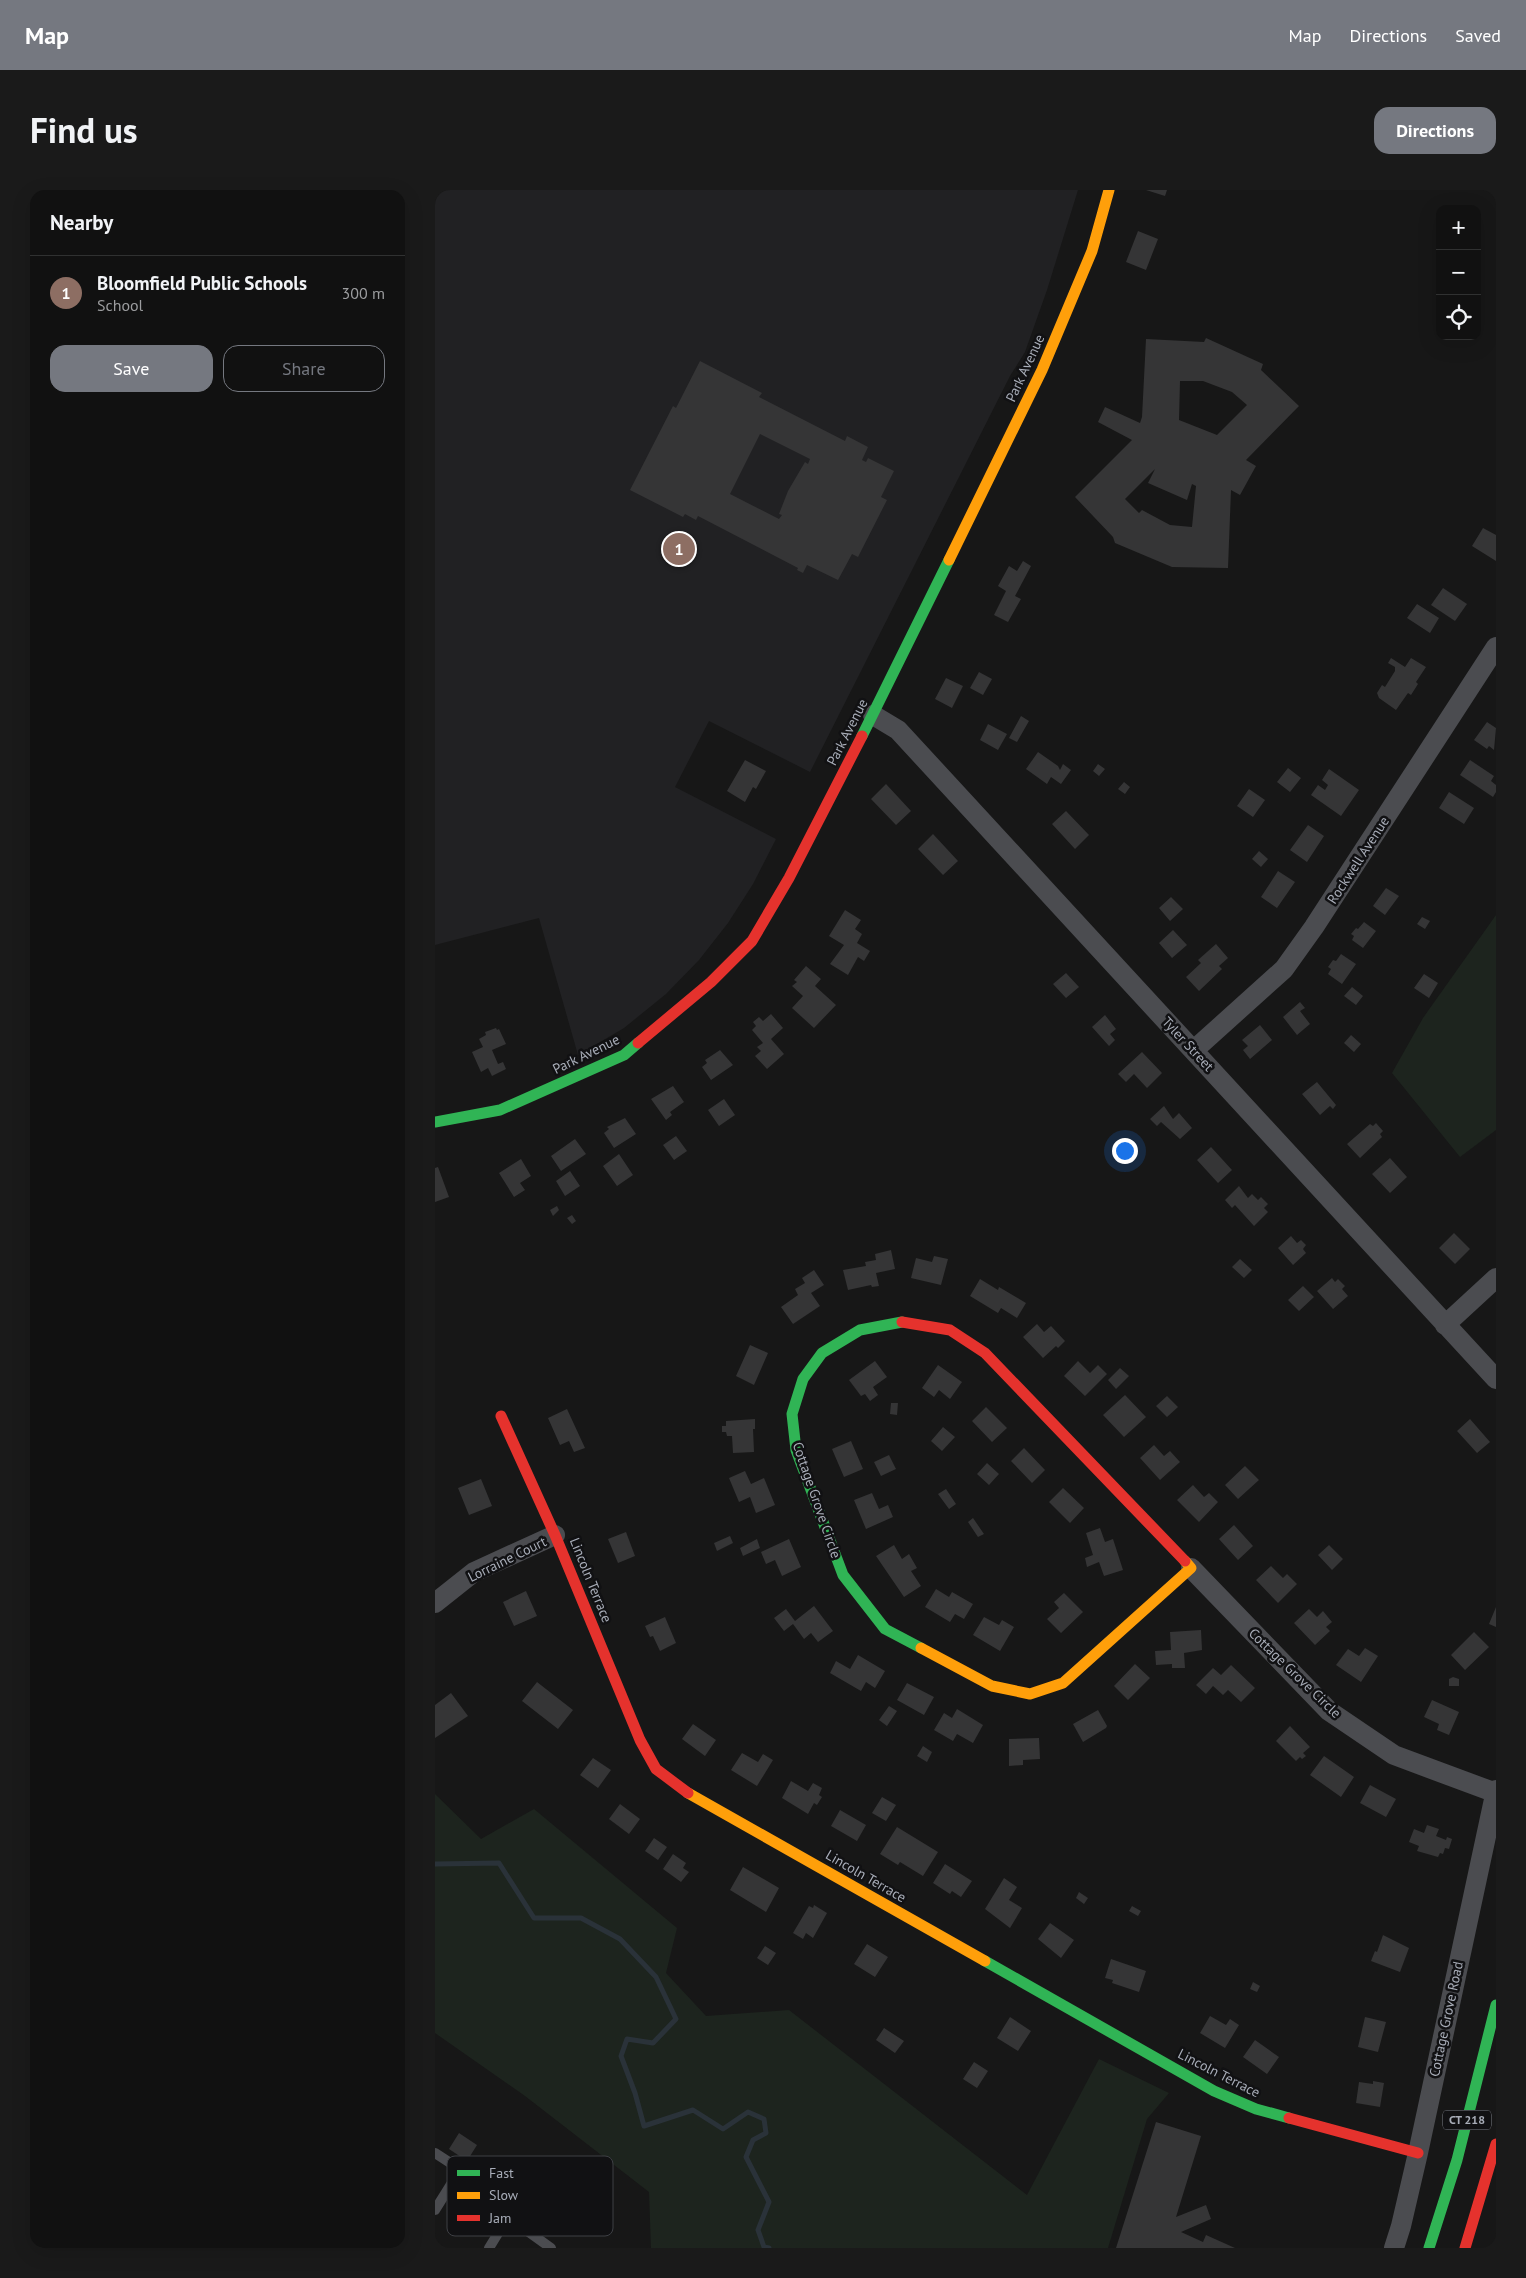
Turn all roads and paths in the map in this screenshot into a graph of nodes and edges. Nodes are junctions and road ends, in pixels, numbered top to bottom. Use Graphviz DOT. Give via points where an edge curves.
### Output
graph roads {
  1 [pos="1109,190"];
  2 [pos="1496,648"];
  3 [pos="873,715"];
  4 [pos="1194,1050"];
  5 [pos="435,1122"];
  6 [pos="1496,1278"];
  7 [pos="1445,1325"];
  8 [pos="1496,1379"];
  9 [pos="501,1416"];
  10 [pos="555,1535"];
  11 [pos="1191,1568"];
  12 [pos="435,1603"];
  13 [pos="1496,1792"];
  14 [pos="1496,2005"];
  15 [pos="1496,2144"];
  16 [pos="435,2153"];
  17 [pos="1417,2153"];
  18 [pos="447,2161"];
  19 [pos="447,2191"];
  20 [pos="435,2210"];
  21 [pos="496,2236"];
  22 [pos="534,2236"];
  23 [pos="489,2248"];
  24 [pos="551,2248"];
  25 [pos="1394,2248"];
  26 [pos="1429,2248"];
  27 [pos="1465,2248"];
  1 -- 3 [label="street, Park Avenue" via="1092,251 1042,370"];
  2 -- 4 [label="street, Rockwell Avenue" via="1284,969"];
  3 -- 4 [label="street, Tyler Street" via="898,730"];
  3 -- 5 [label="street, Park Avenue" via="789,878 752,941 711,982 624,1055 500,1110"];
  4 -- 7 [label="street, Tyler Street"];
  6 -- 7 [label="street"];
  7 -- 8 [label="street, Tyler Street"];
  9 -- 10 [label="street, Lincoln Terrace"];
  10 -- 12 [label="street, Lorraine Court" via="474,1572"];
  10 -- 17 [label="street, Lincoln Terrace" via="640,1740 656,1769 687,1792 1214,2090 1255,2109"];
  11 -- 11 [label="street, Cottage Grove Circle" via="985,1353 950,1330 902,1322 860,1330 822,1353 803,1380 792,1414 797,1450 843,1575 885,1629 992,1686 1030,1694 1063,1683"];
  11 -- 13 [label="street, Cottage Grove Circle" via="1329,1711 1394,1755"];
  13 -- 17 [label="street, Cottage Grove Road"];
  14 -- 26 [label="street, CT 218" via="1457,2160"];
  15 -- 27 [label="street, CT 218"];
  16 -- 18 [label="lane"];
  17 -- 25 [label="street, Cottage Grove Road"];
  19 -- 20 [label="lane"];
  21 -- 23 [label="lane"];
  22 -- 24 [label="lane"];
}
